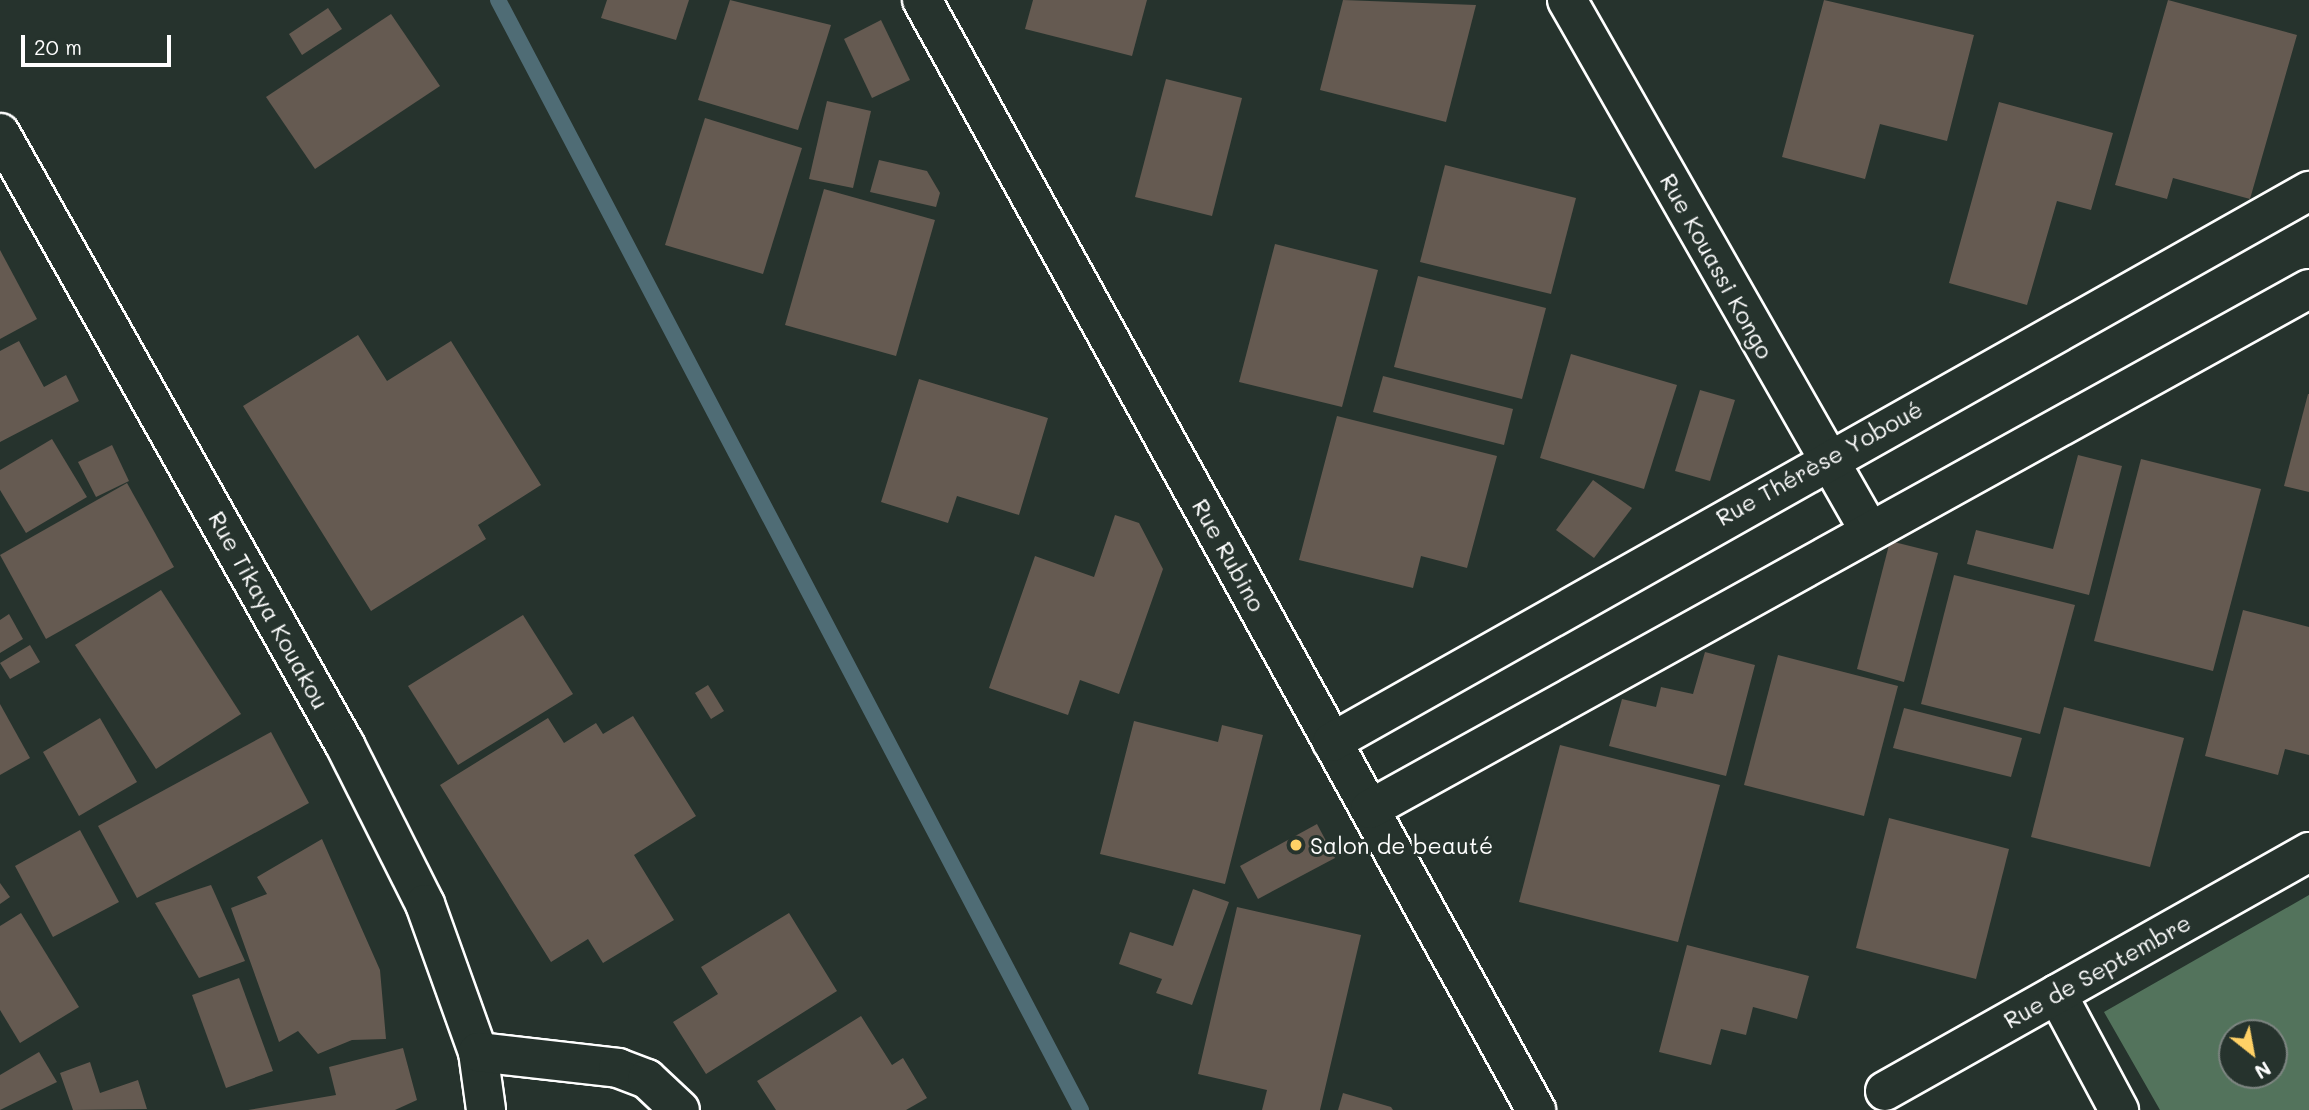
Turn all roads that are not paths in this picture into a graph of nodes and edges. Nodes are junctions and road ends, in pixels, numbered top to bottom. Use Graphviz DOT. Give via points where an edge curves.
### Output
graph roads {
  1 [pos="922,0"];
  2 [pos="1567,0"];
  3 [pos="0,133"];
  4 [pos="2309,191"];
  5 [pos="2309,289"];
  6 [pos="1825,459"];
  7 [pos="1869,530"];
  8 [pos="1332,742"];
  9 [pos="1370,809"];
  10 [pos="2309,852"];
  11 [pos="2057,994"];
  12 [pos="478,1052"];
  13 [pos="1885,1091"];
  14 [pos="486,1110"];
  15 [pos="680,1110"];
  16 [pos="1536,1110"];
  17 [pos="2119,1110"];
  1 -- 8 [label="street, Rue Rubino"];
  2 -- 6 [label="street, Rue Kouassi Kongo"];
  3 -- 12 [label="street, Rue Tikaya Kouakou" via="345,744 425,904"];
  4 -- 6 [label="street, Rue Thérèse Yoboué"];
  5 -- 7 [label="street"];
  6 -- 7 [label="street, Rue Kouassi Kongo"];
  6 -- 8 [label="street, Rue Thérèse Yoboué"];
  7 -- 9 [label="street"];
  8 -- 9 [label="street, Rue Rubino"];
  9 -- 16 [label="street, Rue Rubino"];
  10 -- 11 [label="street, Rue de Septembre"];
  11 -- 13 [label="street, Rue de Septembre"];
  11 -- 17 [label="street"];
  12 -- 14 [label="street, Rue Tikaya Kouakou"];
  12 -- 15 [label="street" via="618,1068 647,1079"];
}
